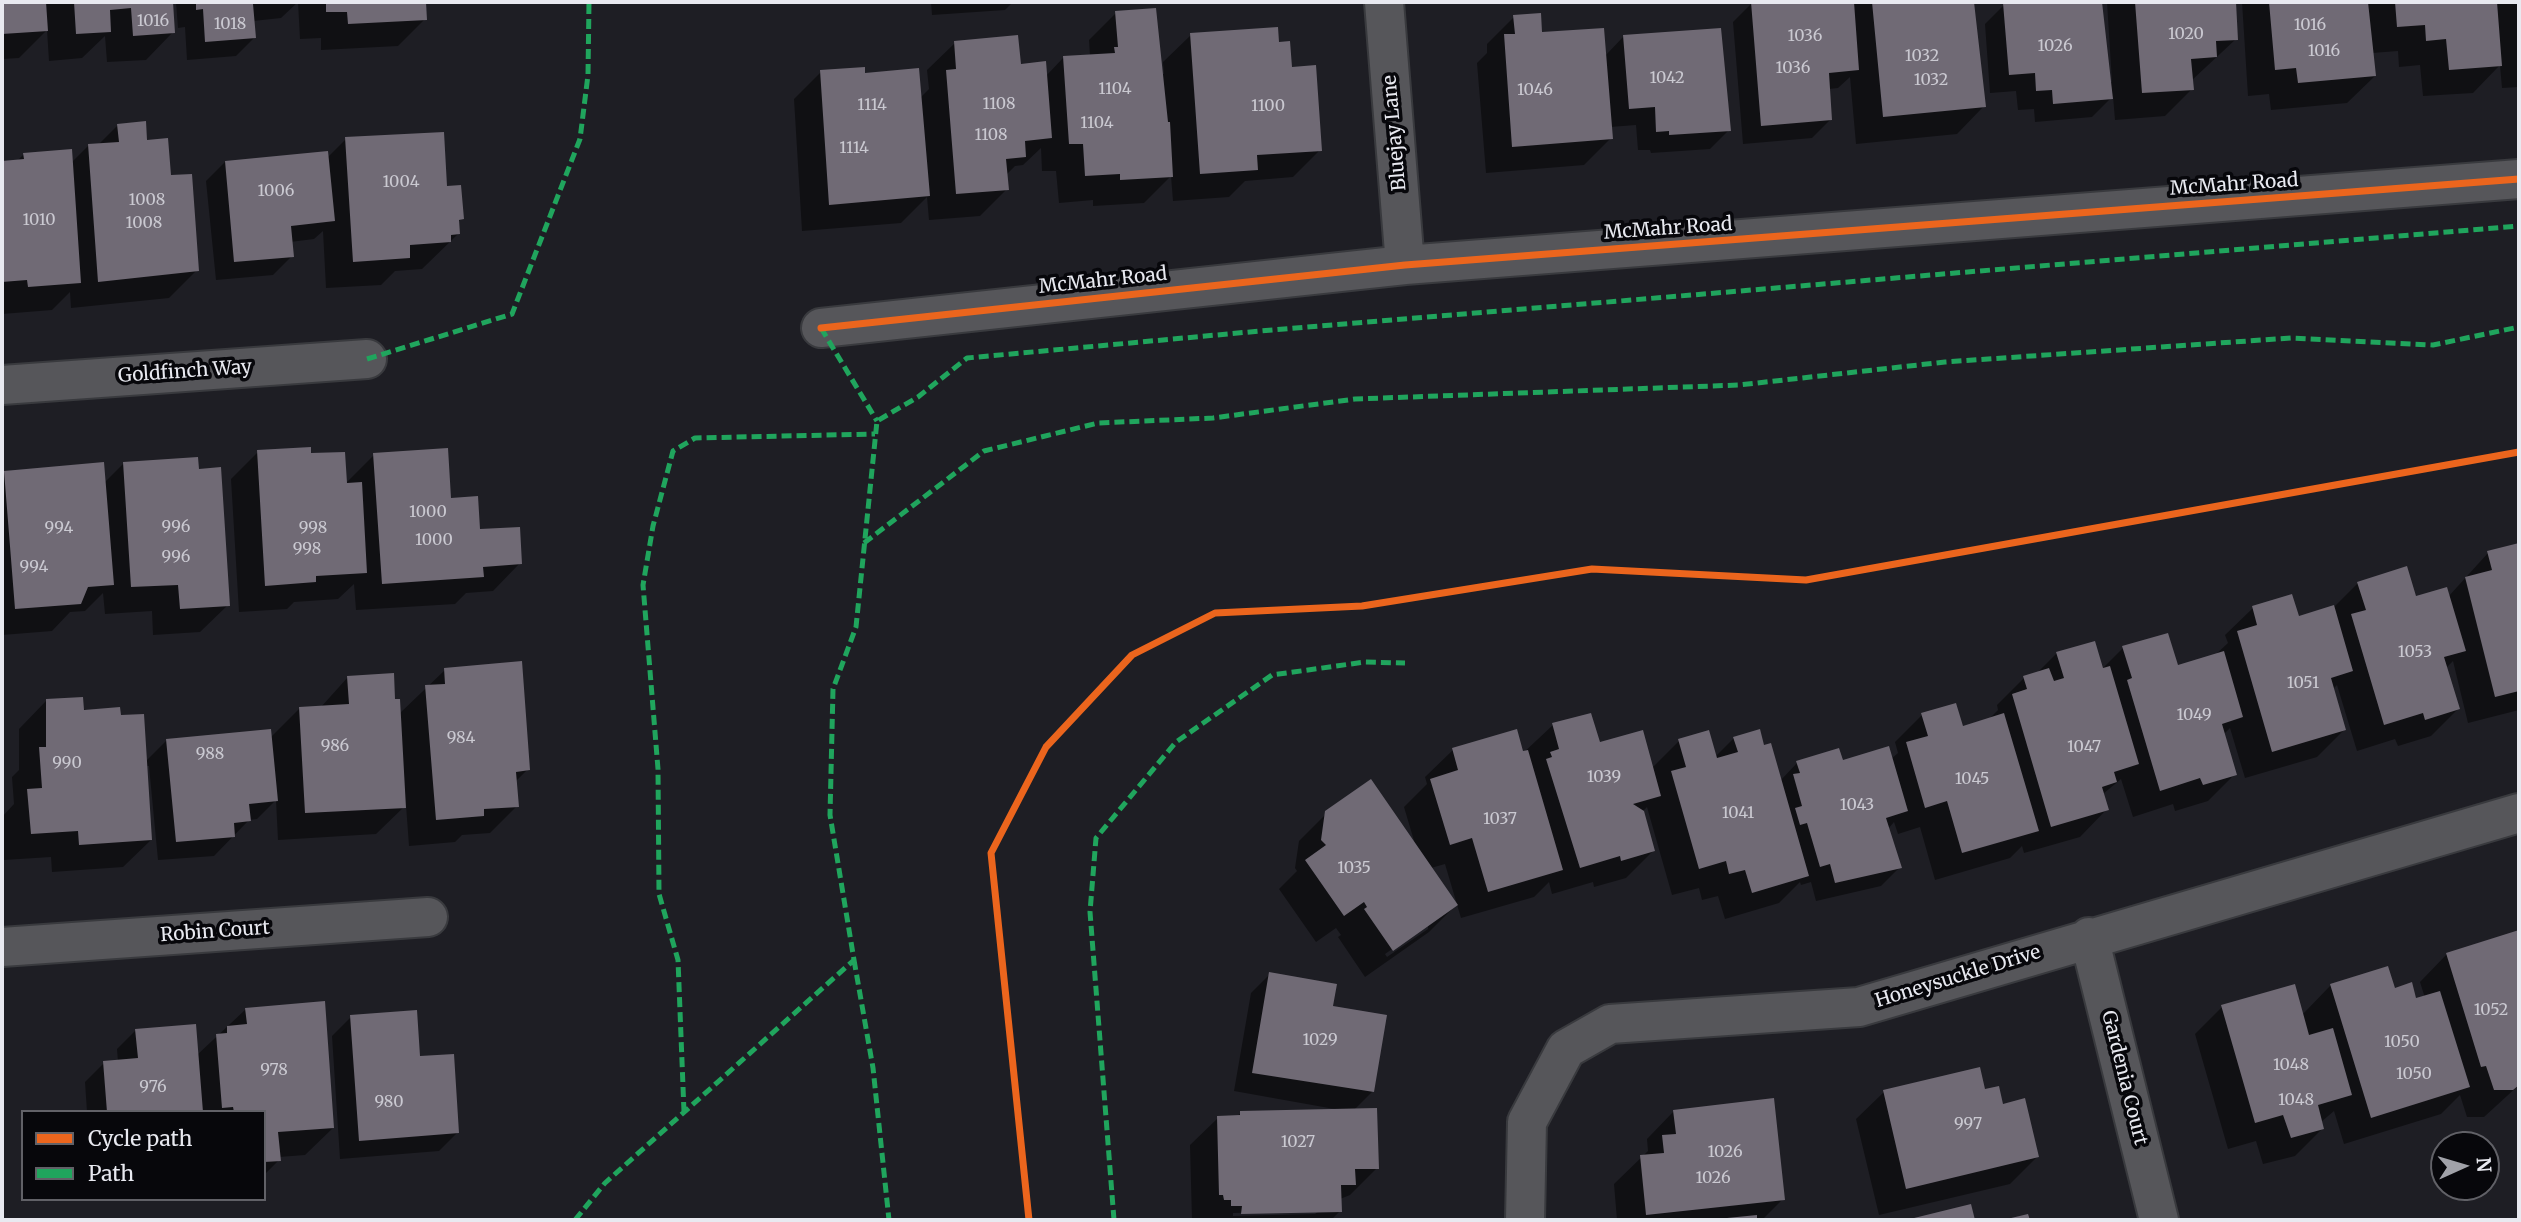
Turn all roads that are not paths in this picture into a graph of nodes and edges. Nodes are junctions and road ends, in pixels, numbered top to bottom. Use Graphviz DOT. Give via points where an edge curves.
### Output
graph roads {
  1 [pos="1384,2"];
  2 [pos="2519,179"];
  3 [pos="1405,265"];
  4 [pos="821,328"];
  5 [pos="368,359"];
  6 [pos="2,385"];
  7 [pos="2519,813"];
  8 [pos="428,917"];
  9 [pos="2089,937"];
  10 [pos="2,947"];
  11 [pos="1525,1220"];
  12 [pos="2159,1220"];
  1 -- 3 [label="street, Bluejay Lane"];
  2 -- 3 [label="street, McMahr Road"];
  3 -- 4 [label="street, McMahr Road"];
  5 -- 6 [label="street, Goldfinch Way"];
  7 -- 9 [label="street, Honeysuckle Drive"];
  8 -- 10 [label="street, Robin Court"];
  9 -- 11 [label="street, Honeysuckle Drive" via="1859,1007 1610,1024 1566,1049 1527,1122"];
  9 -- 12 [label="street, Gardenia Court"];
}
